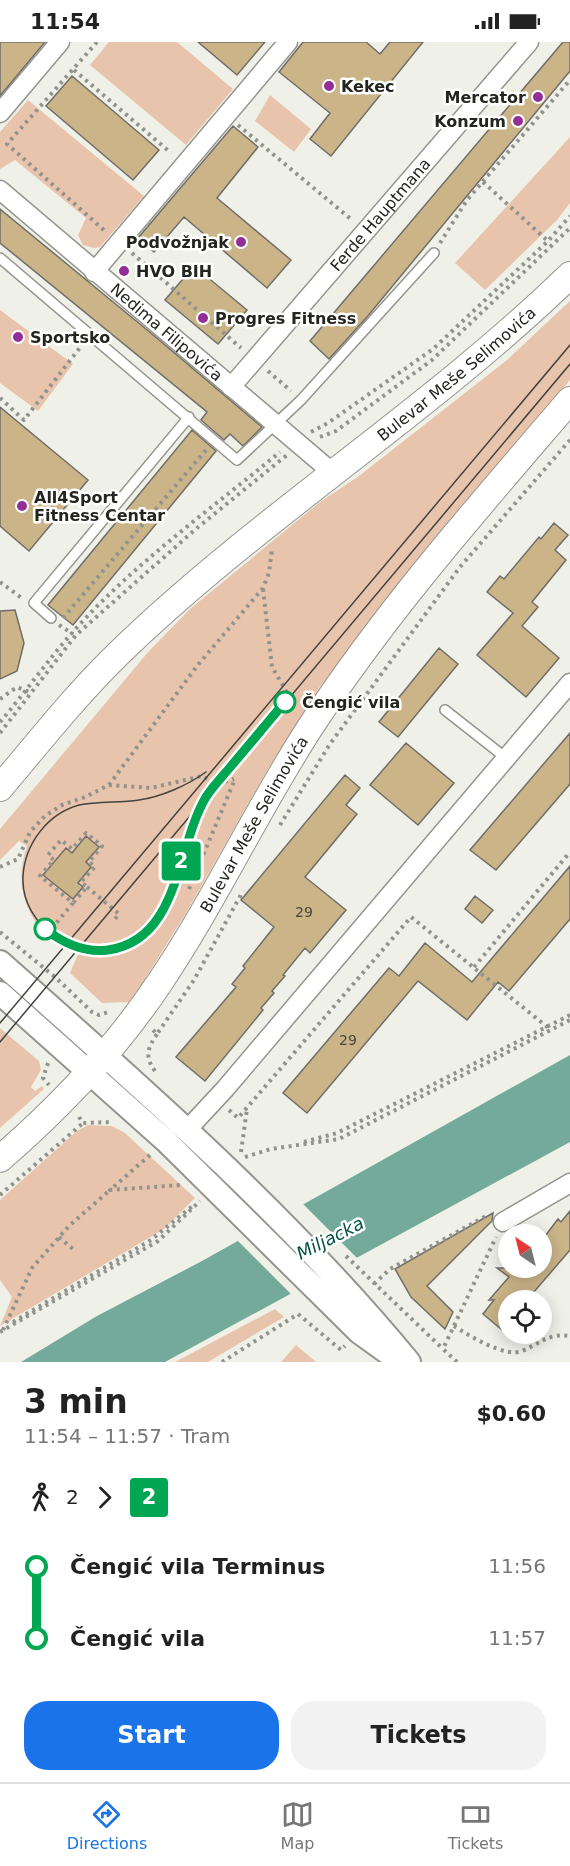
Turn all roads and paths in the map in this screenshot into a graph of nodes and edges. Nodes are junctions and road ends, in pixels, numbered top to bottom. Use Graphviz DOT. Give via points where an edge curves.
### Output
graph roads {
  1 [pos="60,42"];
  2 [pos="98,42"];
  3 [pos="288,42"];
  4 [pos="529,42"];
  5 [pos="74,70"];
  6 [pos="570,80"];
  7 [pos="0,113"];
  8 [pos="226,115"];
  9 [pos="178,159"];
  10 [pos="483,182"];
  11 [pos="0,190"];
  12 [pos="570,216"];
  13 [pos="570,228"];
  14 [pos="365,231"];
  15 [pos="548,241"];
  16 [pos="119,242"];
  17 [pos="553,246"];
  18 [pos="434,253"];
  19 [pos="0,258"];
  20 [pos="94,272"];
  21 [pos="570,275"];
  22 [pos="87,339"];
  23 [pos="254,359"];
  24 [pos="231,387"];
  25 [pos="0,398"];
  26 [pos="301,400"];
  27 [pos="570,400"];
  28 [pos="189,417"];
  29 [pos="275,425"];
  30 [pos="213,440"];
  31 [pos="570,440"];
  32 [pos="297,443"];
  33 [pos="333,473"];
  34 [pos="266,527"];
  35 [pos="263,588"];
  36 [pos="51,618"];
  37 [pos="74,634"];
  38 [pos="570,683"];
  39 [pos="29,692"];
  40 [pos="0,699"];
  41 [pos="292,710"];
  42 [pos="446,710"];
  43 [pos="0,722"];
  44 [pos="0,733"];
  45 [pos="506,758"];
  46 [pos="109,785"];
  47 [pos="0,788"];
  48 [pos="279,827"];
  49 [pos="570,852"];
  50 [pos="0,867"];
  51 [pos="87,887"];
  52 [pos="244,889"];
  53 [pos="185,899"];
  54 [pos="73,903"];
  55 [pos="114,920"];
  56 [pos="0,932"];
  57 [pos="47,934"];
  58 [pos="0,962"];
  59 [pos="474,967"];
  60 [pos="0,993"];
  61 [pos="117,1004"];
  62 [pos="570,1015"];
  63 [pos="570,1020"];
  64 [pos="148,1027"];
  65 [pos="549,1028"];
  66 [pos="157,1034"];
  67 [pos="98,1064"];
  68 [pos="161,1078"];
  69 [pos="248,1107"];
  70 [pos="220,1112"];
  71 [pos="83,1123"];
  72 [pos="186,1131"];
  73 [pos="233,1145"];
  74 [pos="153,1152"];
  75 [pos="240,1153"];
  76 [pos="0,1159"];
  77 [pos="570,1183"];
  78 [pos="187,1184"];
  79 [pos="110,1190"];
  80 [pos="0,1195"];
  81 [pos="203,1199"];
  82 [pos="485,1216"];
  83 [pos="496,1221"];
  84 [pos="59,1237"];
  85 [pos="74,1250"];
  86 [pos="341,1300"];
  87 [pos="454,1326"];
  88 [pos="2,1330"];
  89 [pos="570,1336"];
  90 [pos="348,1343"];
  91 [pos="443,1349"];
  92 [pos="222,1362"];
  93 [pos="400,1362"];
  94 [pos="409,1362"];
  95 [pos="456,1362"];
  1 -- 7 [label="street"];
  2 -- 5 [label="path"];
  3 -- 8 [label="street"];
  4 -- 14 [label="street, Ferde Hauptmana"];
  5 -- 9 [label="path"];
  5 -- 16 [label="path" via="7,144"];
  6 -- 10 [label="path"];
  8 -- 14 [label="path"];
  8 -- 16 [label="street"];
  10 -- 15 [label="path"];
  10 -- 18 [label="path" via="466,200"];
  11 -- 20 [label="street, Nedima Filipovića"];
  12 -- 15 [label="path"];
  13 -- 17 [label="path"];
  14 -- 23 [label="street, Ferde Hauptmana"];
  15 -- 17 [label="path"];
  15 -- 32 [label="path" via="433,349"];
  16 -- 20 [label="street"];
  16 -- 23 [label="path"];
  17 -- 32 [label="path" via="432,360 336,431"];
  18 -- 26 [label="lane"];
  19 -- 28 [label="lane"];
  20 -- 24 [label="street, Nedima Filipovića"];
  21 -- 33 [label="main road, Bulevar Meše Selimovića" via="485,354"];
  22 -- 25 [label="path" via="24,420"];
  23 -- 24 [label="street, Ferde Hauptmana"];
  23 -- 26 [label="path"];
  24 -- 29 [label="street, Nedima Filipovića"];
  26 -- 29 [label="lane"];
  27 -- 67 [label="main road, Bulevar Meše Selimovića" via="425,572 348,673 284,769 161,981"];
  28 -- 30 [label="lane"];
  28 -- 36 [label="lane" via="34,603"];
  29 -- 30 [label="lane" via="241,460"];
  29 -- 32 [label="street, Nedima Filipovića"];
  30 -- 37 [label="path" via="58,624"];
  31 -- 48 [label="path" via="460,567 330,744"];
  32 -- 33 [label="street, Nedima Filipovića"];
  32 -- 37 [label="path"];
  33 -- 34 [label="main road, Bulevar Meše Selimovića"];
  34 -- 35 [label="path" via="272,560"];
  34 -- 47 [label="main road, Bulevar Meše Selimovića" via="118,655"];
  35 -- 41 [label="path" via="272,667 290,697"];
  35 -- 46 [label="path" via="197,666"];
  37 -- 39 [label="path"];
  38 -- 45 [label="street"];
  39 -- 40 [label="path" via="17,687"];
  39 -- 43 [label="path"];
  39 -- 44 [label="path"];
  42 -- 45 [label="lane"];
  45 -- 72 [label="street"];
  46 -- 50 [label="path" via="45,816 30,832 18,859"];
  46 -- 53 [label="path" via="151,788 202,776 217,784 235,779"];
  49 -- 59 [label="path"];
  51 -- 54 [label="path"];
  51 -- 54 [label="path" via="81,882 95,867 89,862 102,846 86,833 72,849 61,840 48,855 54,860 40,876"];
  51 -- 55 [label="path" via="118,914"];
  52 -- 66 [label="path" via="194,980"];
  54 -- 57 [label="path"];
  56 -- 61 [label="path" via="92,1012 105,1014"];
  58 -- 67 [label="street"];
  59 -- 65 [label="path"];
  59 -- 69 [label="path" via="411,917"];
  60 -- 67 [label="street"];
  62 -- 65 [label="path"];
  63 -- 65 [label="path"];
  64 -- 66 [label="path"];
  65 -- 75 [label="path" via="339,1139 245,1157"];
  66 -- 68 [label="path" via="148,1047 147,1057"];
  67 -- 72 [label="street"];
  67 -- 76 [label="main road, Bulevar Meše Selimovića" via="51,1114"];
  67 -- 86 [label="street" via="232,1206"];
  69 -- 70 [label="path" via="238,1118 225,1107"];
  69 -- 75 [label="path"];
  71 -- 80 [label="path"];
  72 -- 86 [label="street" via="252,1194"];
  73 -- 75 [label="path"];
  74 -- 79 [label="path"];
  77 -- 83 [label="street"];
  78 -- 79 [label="path"];
  79 -- 84 [label="path"];
  81 -- 88 [label="path" via="151,1240"];
  82 -- 83 [label="path"];
  82 -- 83 [label="path"];
  82 -- 91 [label="path" via="385,1272 373,1283"];
  83 -- 87 [label="path"];
  84 -- 85 [label="path"];
  84 -- 88 [label="path" via="32,1268"];
  86 -- 93 [label="street" via="359,1332"];
  86 -- 94 [label="street"];
  87 -- 89 [label="path" via="476,1339 513,1352 560,1334"];
  87 -- 91 [label="path"];
  90 -- 92 [label="path" via="341,1350 298,1314"];
  91 -- 95 [label="path"];
}
